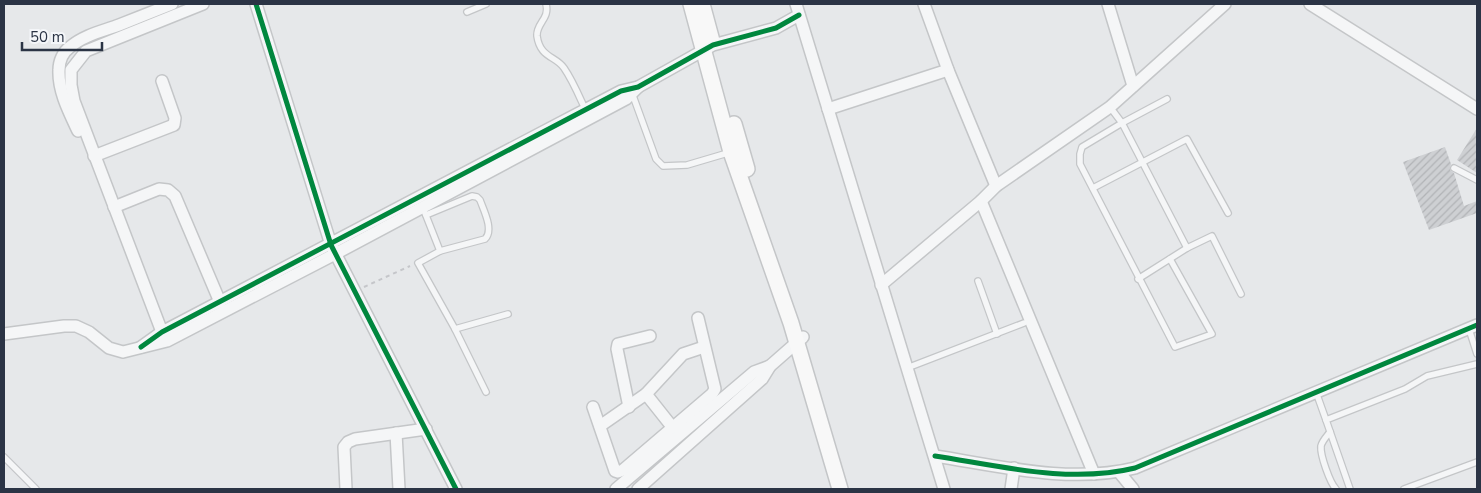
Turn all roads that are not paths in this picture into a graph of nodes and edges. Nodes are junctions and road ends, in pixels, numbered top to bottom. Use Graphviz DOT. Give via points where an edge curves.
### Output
graph roads {
  1 [pos="172,4"];
  2 [pos="203,4"];
  3 [pos="256,4"];
  4 [pos="486,4"];
  5 [pos="546,4"];
  6 [pos="691,4"];
  7 [pos="702,4"];
  8 [pos="924,4"];
  9 [pos="1108,4"];
  10 [pos="1225,4"];
  11 [pos="1310,4"];
  12 [pos="798,9"];
  13 [pos="467,12"];
  14 [pos="709,48"];
  15 [pos="948,70"];
  16 [pos="162,81"];
  17 [pos="1133,86"];
  18 [pos="635,90"];
  19 [pos="1167,98"];
  20 [pos="1110,107"];
  21 [pos="828,109"];
  22 [pos="1477,109"];
  23 [pos="586,111"];
  24 [pos="1122,123"];
  25 [pos="731,152"];
  26 [pos="94,156"];
  27 [pos="1141,161"];
  28 [pos="1454,168"];
  29 [pos="1477,180"];
  30 [pos="996,186"];
  31 [pos="1093,188"];
  32 [pos="981,201"];
  33 [pos="114,207"];
  34 [pos="424,211"];
  35 [pos="1228,212"];
  36 [pos="123,231"];
  37 [pos="1187,248"];
  38 [pos="333,249"];
  39 [pos="440,251"];
  40 [pos="1170,259"];
  41 [pos="1138,279"];
  42 [pos="978,281"];
  43 [pos="881,284"];
  44 [pos="1241,294"];
  45 [pos="220,302"];
  46 [pos="508,314"];
  47 [pos="698,318"];
  48 [pos="1024,323"];
  49 [pos="1473,327"];
  50 [pos="455,330"];
  51 [pos="162,332"];
  52 [pos="4,334"];
  53 [pos="997,334"];
  54 [pos="650,336"];
  55 [pos="800,340"];
  56 [pos="704,347"];
  57 [pos="140,348"];
  58 [pos="1477,354"];
  59 [pos="1477,364"];
  60 [pos="770,366"];
  61 [pos="907,368"];
  62 [pos="486,392"];
  63 [pos="1316,392"];
  64 [pos="646,394"];
  65 [pos="593,407"];
  66 [pos="629,408"];
  67 [pos="1326,420"];
  68 [pos="600,426"];
  69 [pos="426,429"];
  70 [pos="676,432"];
  71 [pos="1330,432"];
  72 [pos="396,434"];
  73 [pos="687,445"];
  74 [pos="935,456"];
  75 [pos="4,457"];
  76 [pos="1477,462"];
  77 [pos="1014,468"];
  78 [pos="1118,472"];
  79 [pos="1094,474"];
  80 [pos="36,489"];
  81 [pos="346,489"];
  82 [pos="399,489"];
  83 [pos="456,489"];
  84 [pos="616,489"];
  85 [pos="638,489"];
  86 [pos="840,489"];
  87 [pos="849,489"];
  88 [pos="944,489"];
  89 [pos="1011,489"];
  90 [pos="1133,489"];
  91 [pos="1336,489"];
  92 [pos="1350,489"];
  93 [pos="1404,489"];
  1 -- 36 [label="street" via="70,46 58,69 67,108"];
  2 -- 26 [label="street" via="86,51 78,59 71,70 71,85"];
  3 -- 38 [label="street"];
  4 -- 13 [label="lane"];
  5 -- 23 [label="lane" via="548,10 538,27 537,36 543,52 566,70"];
  6 -- 14 [label="street"];
  7 -- 14 [label="street"];
  8 -- 15 [label="street"];
  9 -- 17 [label="street"];
  10 -- 17 [label="street"];
  11 -- 22 [label="street"];
  12 -- 14 [label="street" via="776,28"];
  12 -- 21 [label="street"];
  14 -- 18 [label="street"];
  14 -- 25 [label="street"];
  14 -- 55 [label="street"];
  15 -- 21 [label="street"];
  15 -- 30 [label="street"];
  16 -- 26 [label="street" via="175,118 174,126"];
  17 -- 20 [label="street"];
  18 -- 23 [label="street" via="622,91"];
  18 -- 25 [label="lane" via="656,159 663,166 687,165"];
  18 -- 34 [label="street" via="626,99"];
  19 -- 24 [label="lane"];
  20 -- 24 [label="lane"];
  20 -- 30 [label="street"];
  21 -- 43 [label="street"];
  23 -- 38 [label="street"];
  24 -- 27 [label="lane"];
  24 -- 31 [label="lane" via="1082,147 1080,164"];
  25 -- 55 [label="street"];
  26 -- 33 [label="street"];
  27 -- 31 [label="lane"];
  27 -- 35 [label="lane" via="1187,139"];
  27 -- 37 [label="lane"];
  28 -- 29 [label="lane"];
  30 -- 32 [label="street"];
  31 -- 41 [label="lane"];
  32 -- 43 [label="street"];
  32 -- 79 [label="street"];
  33 -- 36 [label="street"];
  33 -- 45 [label="street" via="159,189 168,190 175,196"];
  34 -- 38 [label="street"];
  34 -- 39 [label="lane"];
  34 -- 39 [label="lane" via="472,196 480,200 489,229 487,237"];
  36 -- 51 [label="street"];
  37 -- 40 [label="lane"];
  37 -- 44 [label="lane" via="1212,236"];
  38 -- 45 [label="street"];
  38 -- 57 [label="street" via="167,341"];
  38 -- 69 [label="street"];
  39 -- 50 [label="lane" via="418,263"];
  40 -- 41 [label="lane"];
  40 -- 41 [label="lane" via="1212,334 1174,347"];
  42 -- 53 [label="lane"];
  43 -- 61 [label="street"];
  45 -- 51 [label="street"];
  46 -- 50 [label="lane"];
  47 -- 56 [label="street"];
  48 -- 53 [label="lane"];
  49 -- 58 [label="lane"];
  49 -- 63 [label="street"];
  50 -- 62 [label="lane"];
  51 -- 57 [label="street"];
  52 -- 57 [label="street" via="76,326 90,332 109,348 123,352"];
  53 -- 61 [label="lane"];
  54 -- 66 [label="street" via="618,344"];
  55 -- 60 [label="street"];
  55 -- 86 [label="street"];
  55 -- 87 [label="street"];
  56 -- 64 [label="street" via="683,354"];
  56 -- 70 [label="street" via="715,389"];
  59 -- 67 [label="lane" via="1427,376 1406,389"];
  60 -- 70 [label="street" via="754,372"];
  60 -- 73 [label="street" via="762,379"];
  61 -- 74 [label="street"];
  63 -- 67 [label="lane"];
  63 -- 78 [label="street" via="1135,468"];
  64 -- 66 [label="street"];
  64 -- 70 [label="street"];
  65 -- 68 [label="street"];
  66 -- 68 [label="street"];
  67 -- 71 [label="lane"];
  68 -- 70 [label="street" via="618,472"];
  69 -- 72 [label="street"];
  69 -- 83 [label="street"];
  70 -- 73 [label="street"];
  70 -- 84 [label="street"];
  71 -- 91 [label="lane" via="1321,449"];
  71 -- 92 [label="lane"];
  72 -- 81 [label="street" via="348,442 344,447"];
  72 -- 82 [label="street"];
  73 -- 85 [label="street"];
  74 -- 77 [label="street"];
  74 -- 88 [label="street"];
  75 -- 80 [label="lane"];
  76 -- 93 [label="lane"];
  77 -- 79 [label="street"];
  77 -- 89 [label="street"];
  78 -- 79 [label="street"];
  78 -- 90 [label="street"];
}
